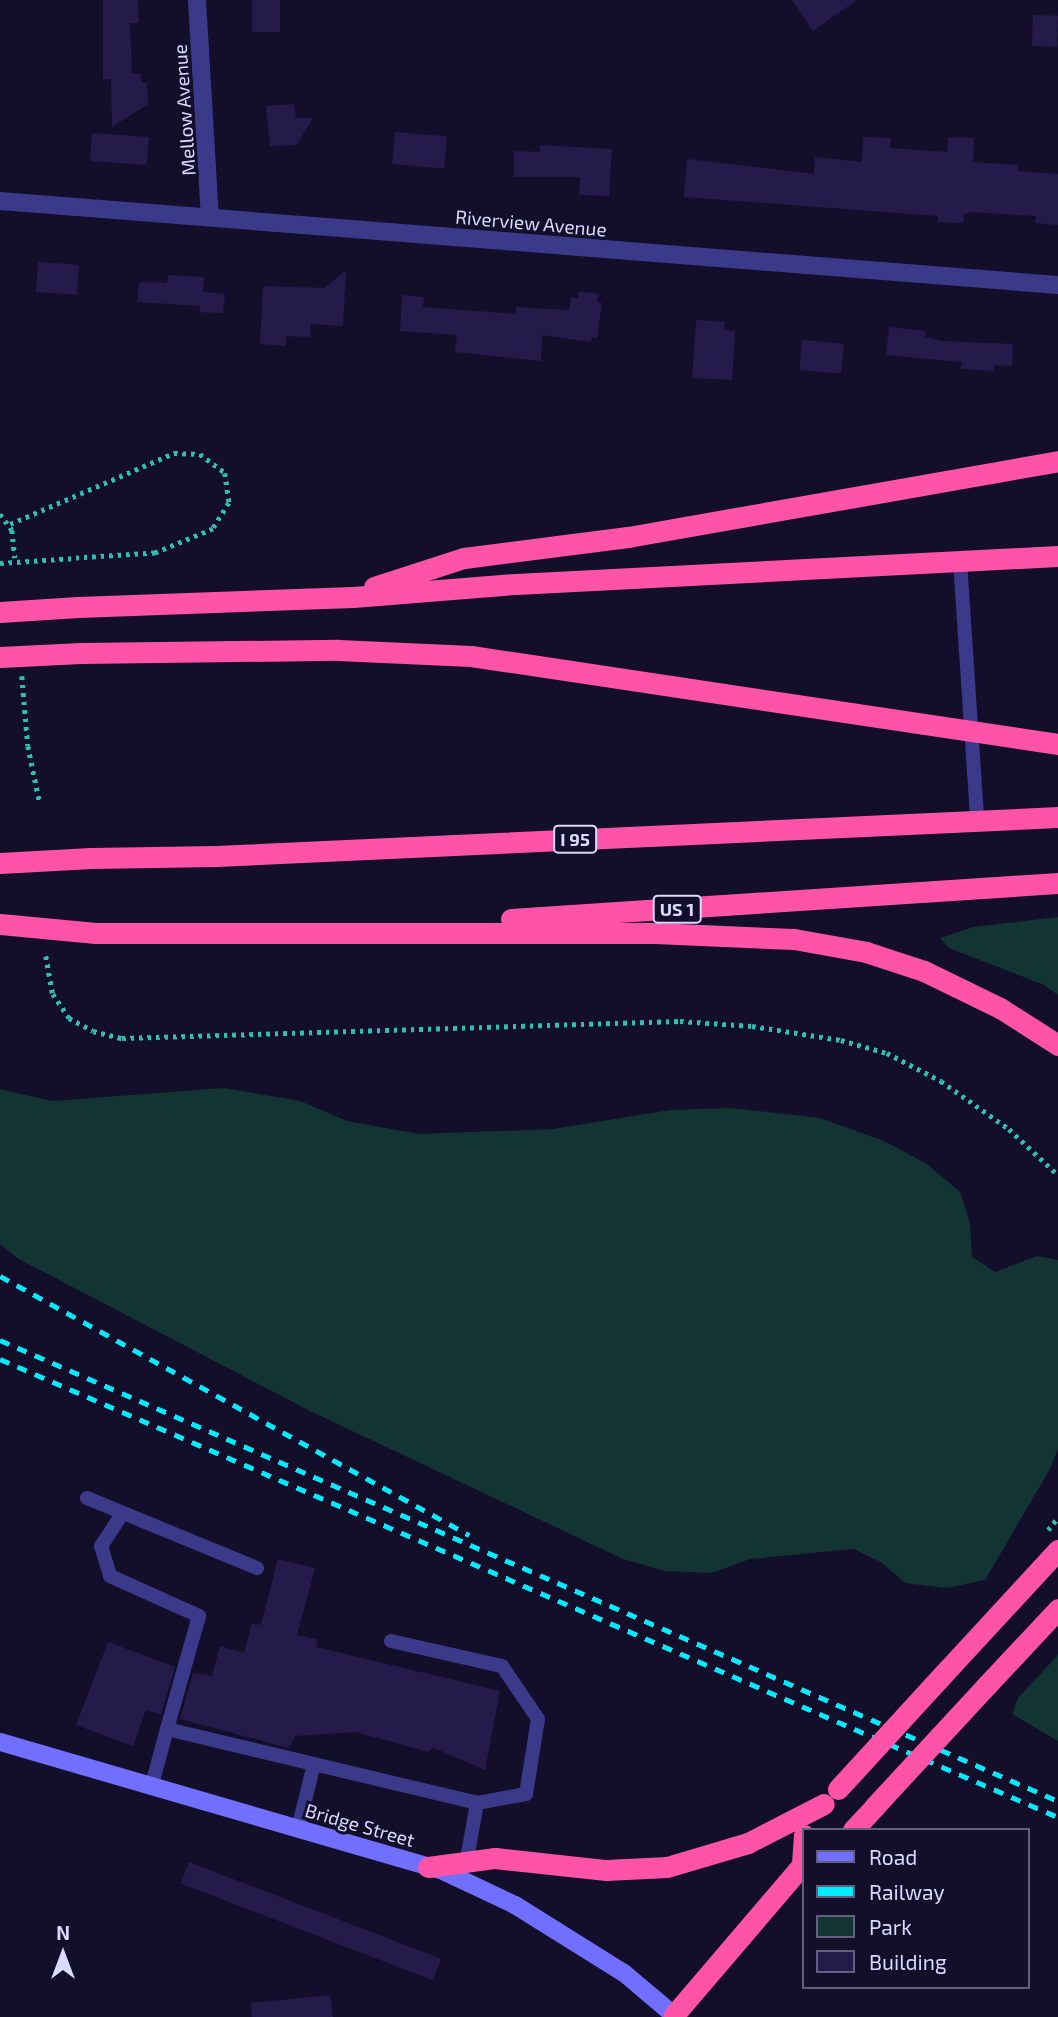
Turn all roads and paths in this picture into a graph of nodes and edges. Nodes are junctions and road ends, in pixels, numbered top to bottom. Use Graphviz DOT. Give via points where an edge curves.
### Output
graph roads {
  1 [pos="197,0"];
  2 [pos="0,201"];
  3 [pos="210,218"];
  4 [pos="1058,285"];
  5 [pos="1058,461"];
  6 [pos="0,514"];
  7 [pos="10,524"];
  8 [pos="1058,556"];
  9 [pos="15,558"];
  10 [pos="960,561"];
  11 [pos="0,563"];
  12 [pos="353,597"];
  13 [pos="0,612"];
  14 [pos="0,657"];
  15 [pos="22,675"];
  16 [pos="972,732"];
  17 [pos="1058,744"];
  18 [pos="40,804"];
  19 [pos="1058,817"];
  20 [pos="977,820"];
  21 [pos="0,863"];
  22 [pos="1058,883"];
  23 [pos="0,924"];
  24 [pos="296,933"];
  25 [pos="46,956"];
  26 [pos="1058,1045"];
  27 [pos="1058,1174"];
  28 [pos="87,1498"];
  29 [pos="122,1514"];
  30 [pos="1058,1550"];
  31 [pos="257,1568"];
  32 [pos="1058,1609"];
  33 [pos="391,1641"];
  34 [pos="166,1729"];
  35 [pos="0,1742"];
  36 [pos="314,1764"];
  37 [pos="151,1787"];
  38 [pos="831,1796"];
  39 [pos="477,1803"];
  40 [pos="807,1828"];
  41 [pos="855,1828"];
  42 [pos="298,1829"];
  43 [pos="467,1859"];
  44 [pos="802,1865"];
  45 [pos="428,1867"];
  46 [pos="674,2016"];
  1 -- 3 [label="street, Mellow Avenue"];
  2 -- 3 [label="street, Riverview Avenue"];
  3 -- 4 [label="street, Riverview Avenue"];
  5 -- 12 [label="highway" via="628,537 464,558"];
  6 -- 7 [label="path"];
  7 -- 9 [label="path"];
  7 -- 11 [label="path, bridge" via="174,453 201,454 225,473 229,503 213,529 155,553"];
  8 -- 10 [label="highway"];
  10 -- 12 [label="highway" via="516,583"];
  10 -- 16 [label="lane"];
  12 -- 13 [label="highway, bridge"];
  14 -- 16 [label="highway, bridge" via="338,650 471,656"];
  15 -- 18 [label="path" via="28,746"];
  16 -- 17 [label="highway"];
  16 -- 20 [label="lane"];
  19 -- 20 [label="highway, I 95"];
  20 -- 21 [label="highway, I 95, bridge"];
  22 -- 24 [label="highway, US 1"];
  23 -- 24 [label="highway, US 1, bridge" via="96,933"];
  24 -- 26 [label="highway" via="655,933 794,939 881,956 938,977"];
  25 -- 27 [label="path" via="53,994 69,1018 93,1031 122,1038 680,1021 841,1040 887,1052 941,1081 1009,1129"];
  28 -- 29 [label="lane"];
  29 -- 31 [label="lane"];
  29 -- 34 [label="lane" via="102,1546 110,1576 199,1616"];
  30 -- 38 [label="highway, bridge"];
  32 -- 41 [label="highway, bridge"];
  33 -- 39 [label="lane" via="502,1666 538,1719 526,1794"];
  34 -- 36 [label="lane"];
  34 -- 37 [label="lane"];
  35 -- 37 [label="street, Bridge Street"];
  36 -- 39 [label="lane"];
  36 -- 42 [label="lane"];
  37 -- 42 [label="street, Bridge Street"];
  38 -- 40 [label="highway"];
  38 -- 43 [label="highway" via="748,1843 667,1867 606,1870 512,1858"];
  39 -- 43 [label="lane"];
  42 -- 45 [label="street, Bridge Street"];
  43 -- 45 [label="highway"];
  44 -- 46 [label="highway"];
  45 -- 46 [label="street, Bridge Street" via="515,1905 624,1973"];
}
